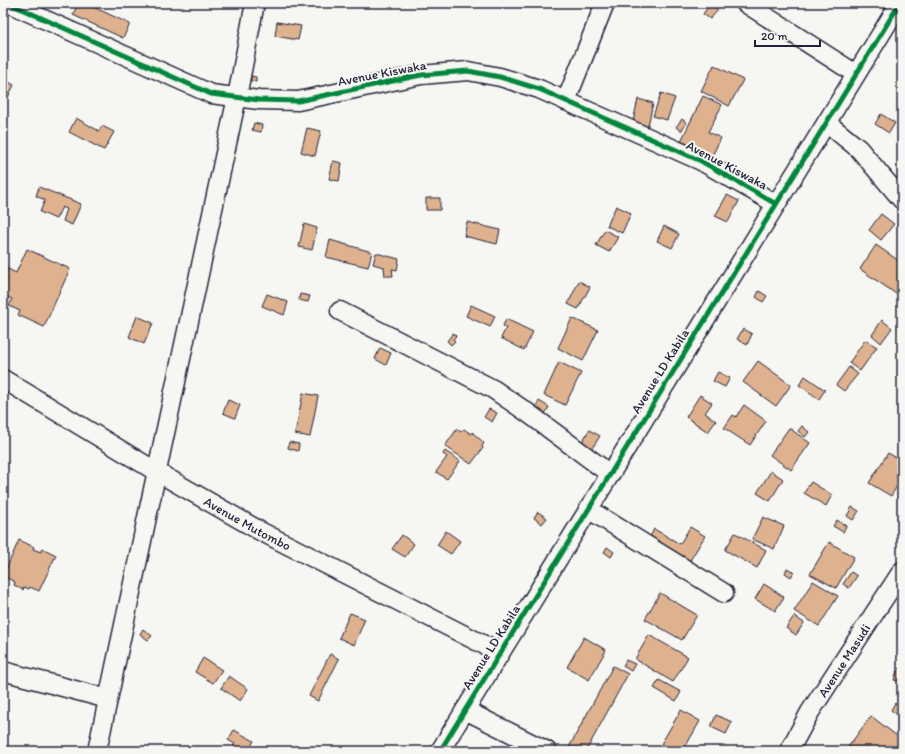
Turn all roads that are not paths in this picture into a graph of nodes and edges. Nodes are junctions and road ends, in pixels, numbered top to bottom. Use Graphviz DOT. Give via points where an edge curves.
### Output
graph roads {
  1 [pos="8,3"];
  2 [pos="255,3"];
  3 [pos="605,3"];
  4 [pos="745,3"];
  5 [pos="900,3"];
  6 [pos="856,74"];
  7 [pos="237,97"];
  8 [pos="566,101"];
  9 [pos="827,123"];
  10 [pos="902,200"];
  11 [pos="776,204"];
  12 [pos="340,311"];
  13 [pos="3,379"];
  14 [pos="157,472"];
  15 [pos="610,474"];
  16 [pos="588,510"];
  17 [pos="902,571"];
  18 [pos="724,593"];
  19 [pos="500,653"];
  20 [pos="3,671"];
  21 [pos="108,699"];
  22 [pos="466,710"];
  23 [pos="97,751"];
  24 [pos="440,751"];
  25 [pos="547,751"];
  26 [pos="788,751"];
  1 -- 7 [label="street, Avenue Kiswaka" via="211,94"];
  2 -- 7 [label="street"];
  3 -- 8 [label="street"];
  4 -- 6 [label="street"];
  5 -- 6 [label="street, Avenue LD Kabila"];
  6 -- 9 [label="street, Avenue LD Kabila"];
  7 -- 8 [label="street, Avenue Kiswaka" via="298,101 421,75 468,71 500,76"];
  7 -- 14 [label="street"];
  8 -- 11 [label="street, Avenue Kiswaka" via="701,161"];
  9 -- 10 [label="street" via="859,149"];
  9 -- 11 [label="street, Avenue LD Kabila"];
  11 -- 15 [label="street, Avenue LD Kabila"];
  12 -- 15 [label="street" via="493,389"];
  13 -- 14 [label="street, Avenue Mutombo"];
  14 -- 19 [label="street, Avenue Mutombo" via="260,531"];
  14 -- 21 [label="street"];
  15 -- 16 [label="street, Avenue LD Kabila"];
  16 -- 18 [label="street"];
  16 -- 19 [label="street, Avenue LD Kabila"];
  17 -- 26 [label="street, Avenue Masudi" via="810,712"];
  19 -- 22 [label="street, Avenue LD Kabila"];
  20 -- 21 [label="street"];
  21 -- 23 [label="street"];
  22 -- 24 [label="street, Avenue LD Kabila"];
  22 -- 25 [label="street"];
}
